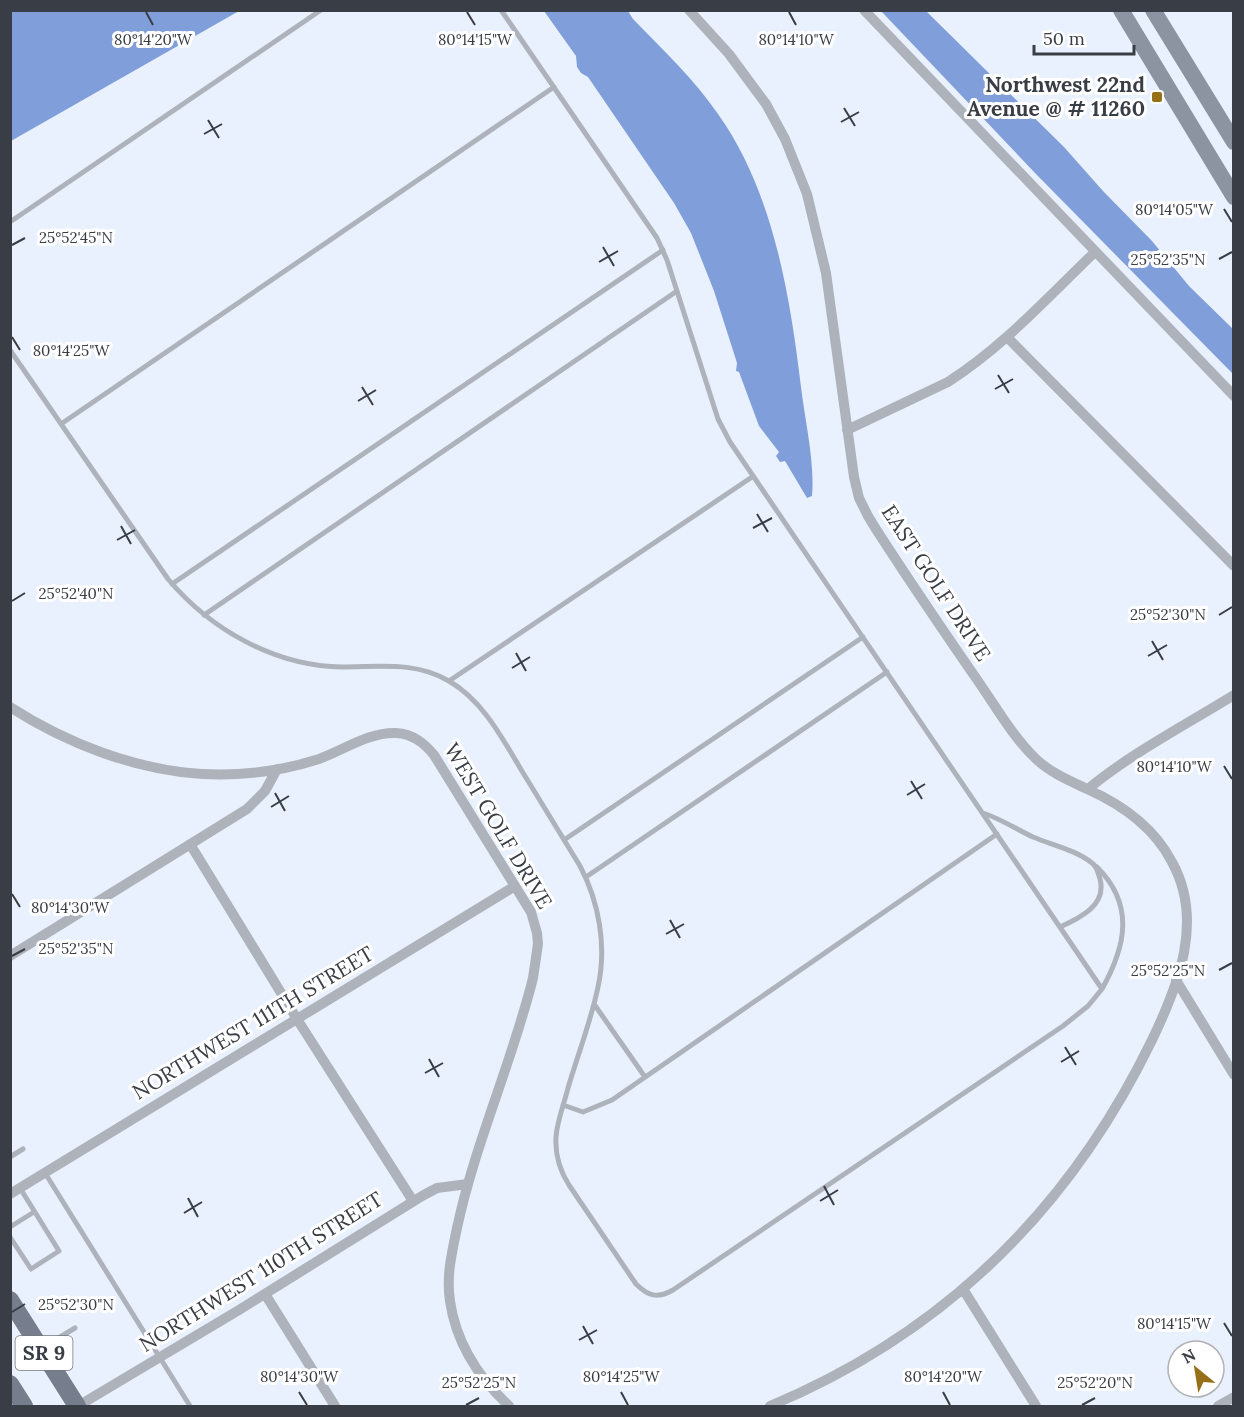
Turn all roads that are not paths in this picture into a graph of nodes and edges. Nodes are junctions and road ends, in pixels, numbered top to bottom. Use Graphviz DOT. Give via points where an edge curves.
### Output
graph roads {
  1 [pos="321,10"];
  2 [pos="501,10"];
  3 [pos="689,10"];
  4 [pos="864,10"];
  5 [pos="1120,10"];
  6 [pos="1153,10"];
  7 [pos="554,87"];
  8 [pos="1233,142"];
  9 [pos="1233,197"];
  10 [pos="10,222"];
  11 [pos="663,250"];
  12 [pos="1095,252"];
  13 [pos="677,291"];
  14 [pos="1007,337"];
  15 [pos="10,350"];
  16 [pos="1233,396"];
  17 [pos="61,424"];
  18 [pos="848,430"];
  19 [pos="753,477"];
  20 [pos="1233,566"];
  21 [pos="172,584"];
  22 [pos="204,615"];
  23 [pos="863,637"];
  24 [pos="887,672"];
  25 [pos="449,681"];
  26 [pos="1233,695"];
  27 [pos="14,712"];
  28 [pos="277,769"];
  29 [pos="1088,789"];
  30 [pos="982,813"];
  31 [pos="997,834"];
  32 [pos="564,840"];
  33 [pos="190,844"];
  34 [pos="1095,865"];
  35 [pos="586,877"];
  36 [pos="515,886"];
  37 [pos="1060,927"];
  38 [pos="10,956"];
  39 [pos="1176,980"];
  40 [pos="1102,989"];
  41 [pos="594,1004"];
  42 [pos="297,1019"];
  43 [pos="1233,1075"];
  44 [pos="645,1077"];
  45 [pos="563,1105"];
  46 [pos="23,1149"];
  47 [pos="10,1157"];
  48 [pos="45,1173"];
  49 [pos="468,1184"];
  50 [pos="15,1191"];
  51 [pos="413,1201"];
  52 [pos="34,1212"];
  53 [pos="10,1227"];
  54 [pos="10,1237"];
  55 [pos="963,1289"];
  56 [pos="265,1294"];
  57 [pos="10,1300"];
  58 [pos="75,1328"];
  59 [pos="41,1348"];
  60 [pos="160,1358"];
  61 [pos="10,1384"];
  62 [pos="1233,1397"];
  63 [pos="24,1407"];
  64 [pos="78,1407"];
  65 [pos="190,1407"];
  66 [pos="335,1407"];
  67 [pos="509,1407"];
  68 [pos="770,1407"];
  69 [pos="1036,1407"];
  70 [pos="1218,1407"];
  1 -- 10 [label="lane"];
  2 -- 7 [label="lane"];
  3 -- 18 [label="street, EAST GOLF DRIVE" via="760,95 778,124 801,177 826,273"];
  4 -- 12 [label="street"];
  5 -- 9 [label="main road"];
  6 -- 8 [label="main road"];
  7 -- 11 [label="lane"];
  7 -- 17 [label="lane"];
  11 -- 13 [label="lane"];
  11 -- 21 [label="lane"];
  12 -- 14 [label="street"];
  12 -- 16 [label="street"];
  13 -- 19 [label="lane" via="718,419"];
  13 -- 22 [label="lane"];
  14 -- 18 [label="street" via="948,382"];
  14 -- 20 [label="street"];
  15 -- 17 [label="lane"];
  17 -- 21 [label="lane"];
  18 -- 29 [label="street, EAST GOLF DRIVE" via="854,477 873,526 1012,731 1055,774"];
  19 -- 23 [label="lane"];
  19 -- 25 [label="lane"];
  21 -- 22 [label="lane"];
  22 -- 25 [label="lane" via="249,644 283,657 329,666 414,668"];
  23 -- 24 [label="lane"];
  23 -- 32 [label="lane"];
  24 -- 30 [label="lane"];
  24 -- 35 [label="lane"];
  25 -- 32 [label="lane" via="483,711"];
  26 -- 29 [label="street"];
  27 -- 28 [label="street, WEST GOLF DRIVE" via="77,743 148,765 211,775"];
  28 -- 33 [label="street" via="257,801"];
  28 -- 36 [label="street, WEST GOLF DRIVE" via="322,758 377,735 394,733 418,739 439,762"];
  29 -- 39 [label="street, EAST GOLF DRIVE" via="1146,826 1174,865 1188,921"];
  30 -- 31 [label="lane"];
  30 -- 34 [label="lane"];
  31 -- 37 [label="lane"];
  31 -- 44 [label="lane"];
  32 -- 35 [label="lane"];
  33 -- 38 [label="street"];
  33 -- 42 [label="street"];
  34 -- 37 [label="lane" via="1101,885 1099,899 1085,913"];
  34 -- 40 [label="lane" via="1117,895 1124,927 1116,960"];
  35 -- 41 [label="lane" via="601,935"];
  36 -- 42 [label="street, NORTHWEST 111TH STREET"];
  36 -- 49 [label="street, WEST GOLF DRIVE" via="534,922 536,966"];
  37 -- 40 [label="lane"];
  39 -- 43 [label="street"];
  39 -- 55 [label="street, EAST GOLF DRIVE" via="1164,1015 1129,1087 1092,1147 1010,1245"];
  40 -- 45 [label="lane" via="1062,1026 681,1285 658,1296 646,1293 636,1284 562,1173 556,1139"];
  41 -- 44 [label="lane"];
  41 -- 45 [label="lane"];
  42 -- 48 [label="street, NORTHWEST 111TH STREET"];
  42 -- 51 [label="street"];
  44 -- 45 [label="lane" via="593,1110 582,1112"];
  46 -- 47 [label="lane"];
  48 -- 50 [label="street, NORTHWEST 111TH STREET"];
  48 -- 60 [label="lane"];
  49 -- 51 [label="street, NORTHWEST 110TH STREET" via="436,1188"];
  49 -- 67 [label="street, WEST GOLF DRIVE" via="452,1251 450,1300 469,1358"];
  50 -- 52 [label="lane"];
  51 -- 56 [label="street, NORTHWEST 110TH STREET"];
  52 -- 53 [label="lane"];
  52 -- 54 [label="lane" via="59,1251 30,1269"];
  55 -- 68 [label="street, EAST GOLF DRIVE" via="907,1333 861,1362"];
  55 -- 69 [label="street"];
  56 -- 60 [label="street, NORTHWEST 110TH STREET"];
  56 -- 66 [label="street"];
  57 -- 59 [label="main road, SR 9"];
  58 -- 59 [label="lane"];
  59 -- 64 [label="main road, SR 9"];
  60 -- 64 [label="street, NORTHWEST 110TH STREET"];
  60 -- 65 [label="lane"];
  61 -- 63 [label="main road, SR 9"];
  62 -- 70 [label="street"];
}
